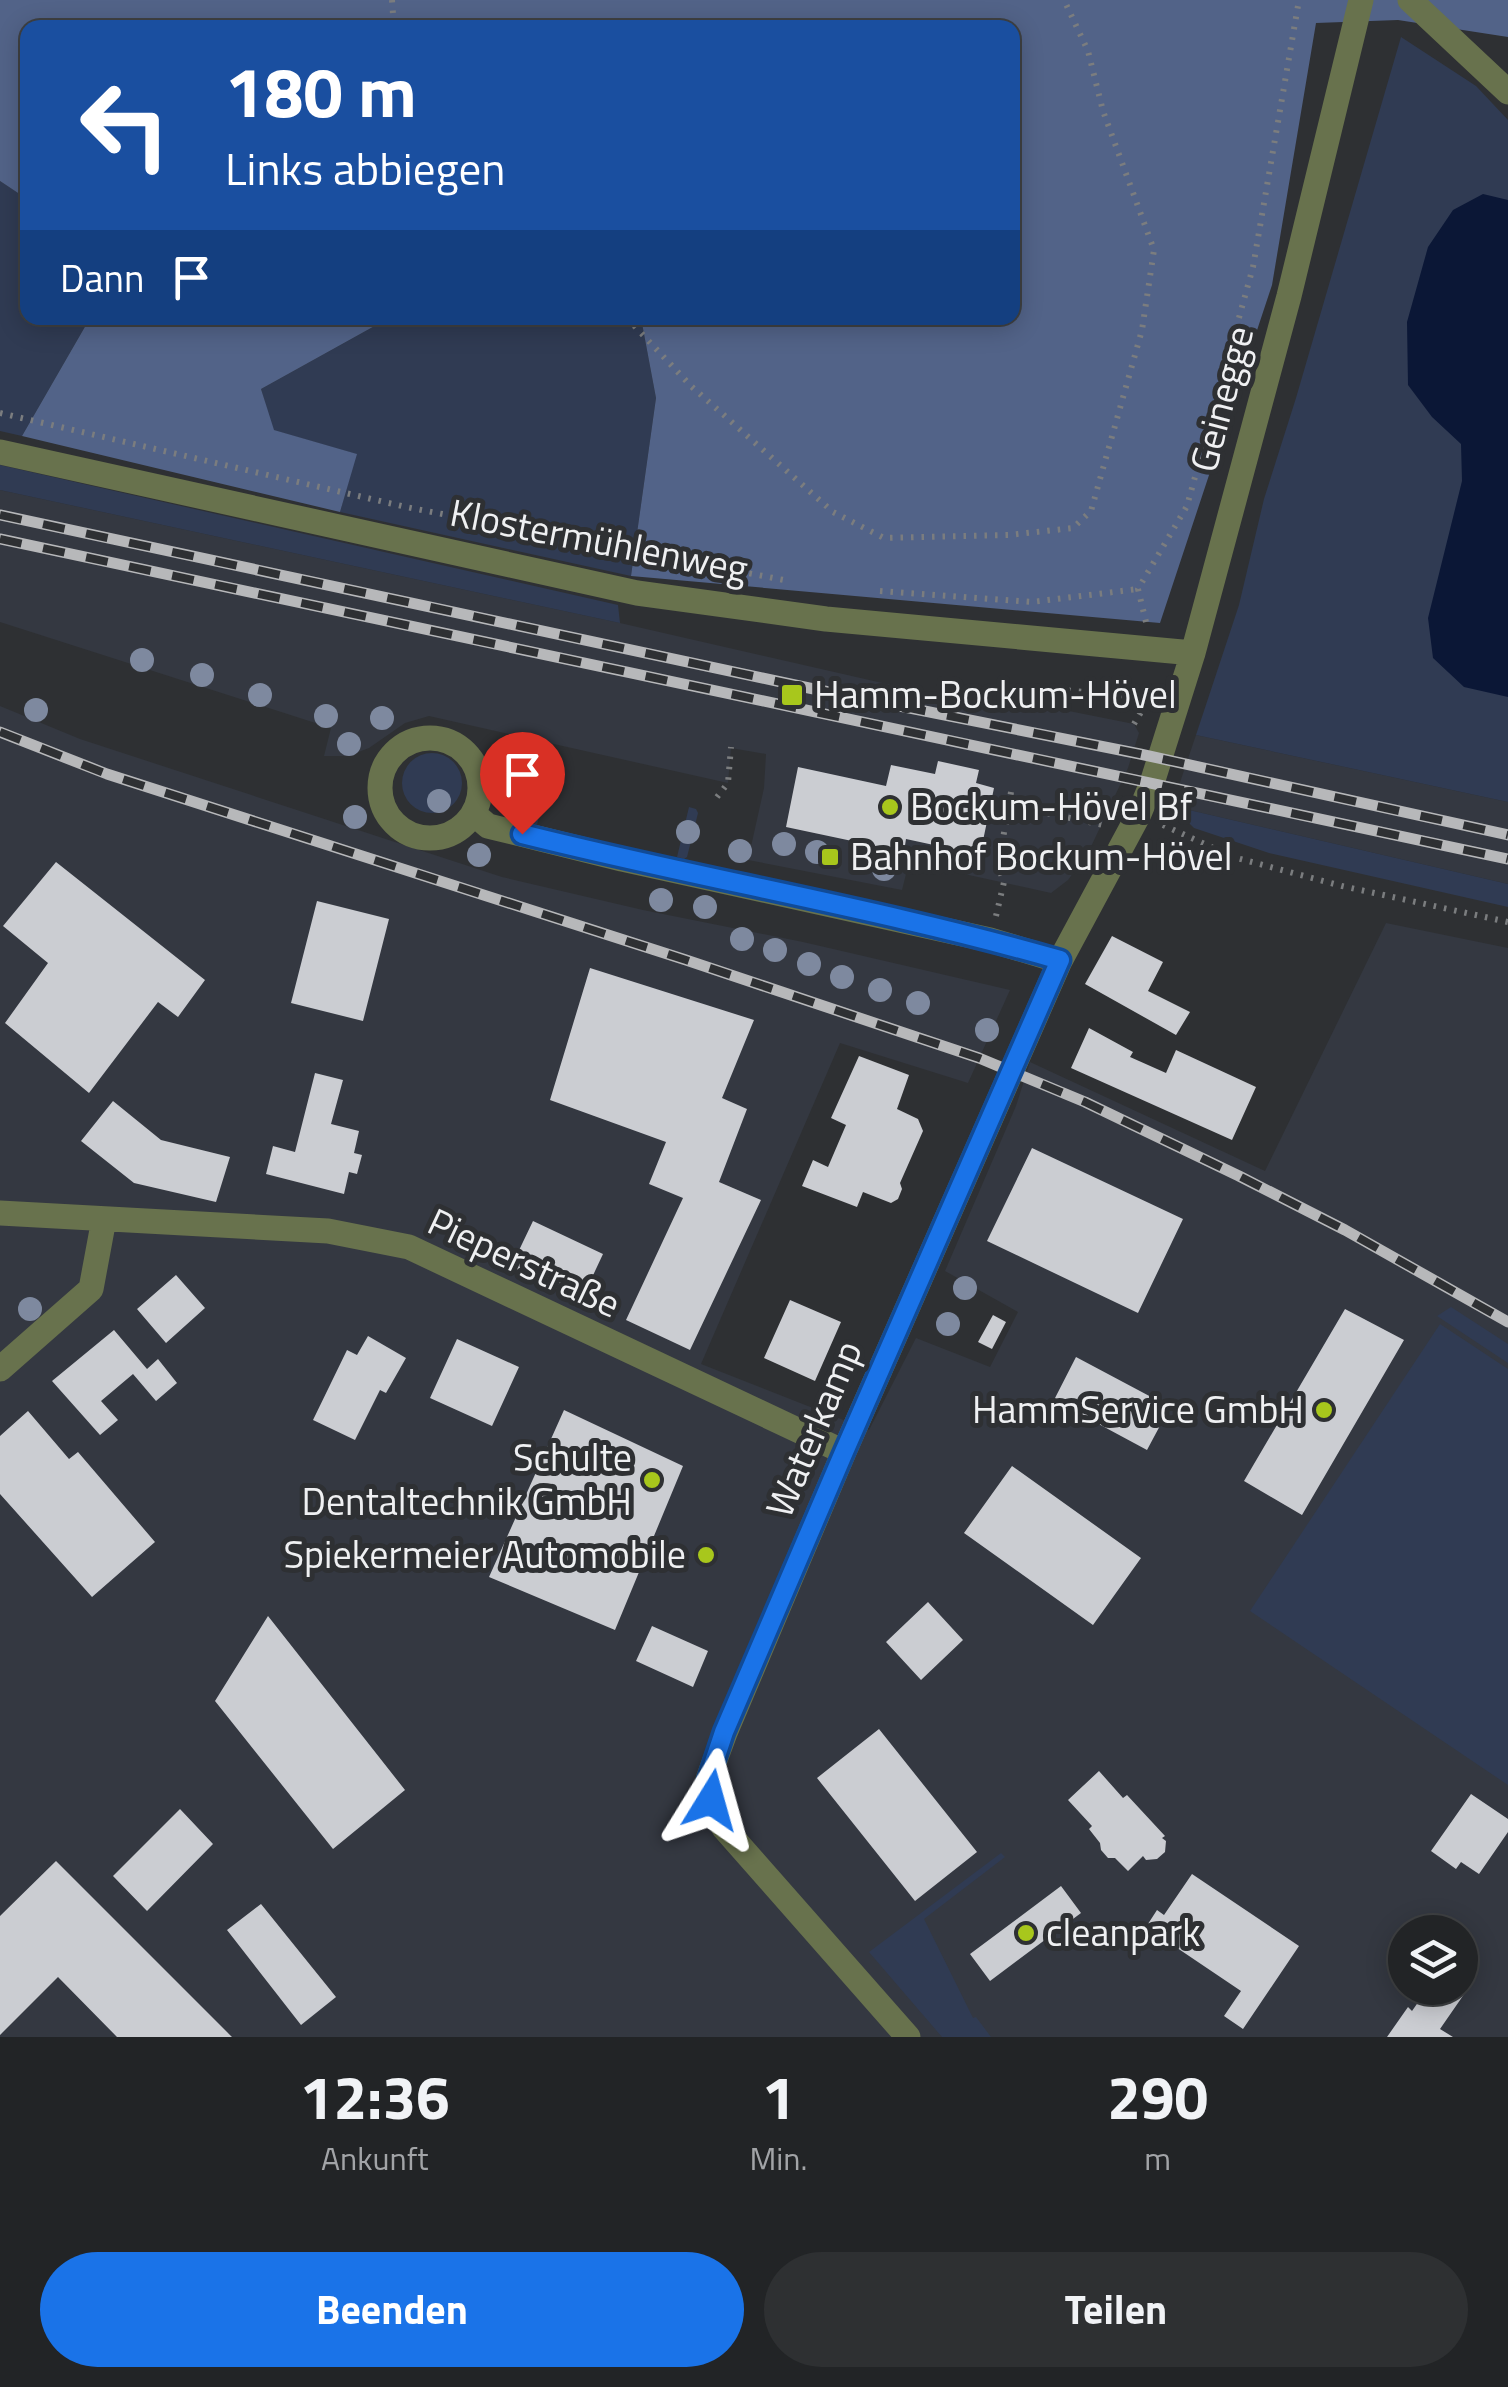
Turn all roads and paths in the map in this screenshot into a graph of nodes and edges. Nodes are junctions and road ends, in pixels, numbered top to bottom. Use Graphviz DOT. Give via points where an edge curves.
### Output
graph roads {
  1 [pos="1064,0"];
  2 [pos="1300,0"];
  3 [pos="1361,0"];
  4 [pos="1410,0"];
  5 [pos="1508,92"];
  6 [pos="634,325"];
  7 [pos="0,412"];
  8 [pos="0,452"];
  9 [pos="798,582"];
  10 [pos="876,590"];
  11 [pos="1192,653"];
  12 [pos="1030,703"];
  13 [pos="1134,724"];
  14 [pos="731,747"];
  15 [pos="1011,792"];
  16 [pos="718,797"];
  17 [pos="1008,805"];
  18 [pos="474,814"];
  19 [pos="1134,824"];
  20 [pos="1508,922"];
  21 [pos="990,940"];
  22 [pos="1060,960"];
  23 [pos="0,1213"];
  24 [pos="104,1219"];
  25 [pos="0,1369"];
  26 [pos="844,1452"];
  27 [pos="908,2037"];
  1 -- 6 [label="path" via="1088,51 1154,250 1142,330 1090,510 1072,528 884,538 832,512"];
  2 -- 10 [label="path" via="1243,304 1186,506 1138,590 1032,602"];
  3 -- 11 [label="street, Geinegge"];
  4 -- 5 [label="street"];
  7 -- 9 [label="path" via="406,507"];
  8 -- 11 [label="street, Klostermühlenweg" via="637,593 826,619"];
  11 -- 19 [label="street, Geinegge"];
  12 -- 13 [label="path" via="1032,687 1150,698"];
  14 -- 16 [label="path" via="728,784"];
  15 -- 17 [label="path"];
  17 -- 19 [label="path"];
  17 -- 21 [label="path" via="998,866 1004,882"];
  18 -- 18 [label="street" via="481,789 475,764 456,744 431,737 405,744 386,762 379,787 386,813 404,832 429,839 455,833"];
  18 -- 21 [label="street" via="488,826"];
  19 -- 20 [label="path" via="1342,886"];
  19 -- 22 [label="street, Waterkamp"];
  21 -- 22 [label="street"];
  22 -- 26 [label="street, Waterkamp"];
  23 -- 24 [label="street, Pieperstraße"];
  24 -- 25 [label="street" via="92,1289"];
  24 -- 26 [label="street, Pieperstraße" via="328,1231 409,1248"];
  26 -- 27 [label="street, Waterkamp" via="708,1780 724,1828"];
}
